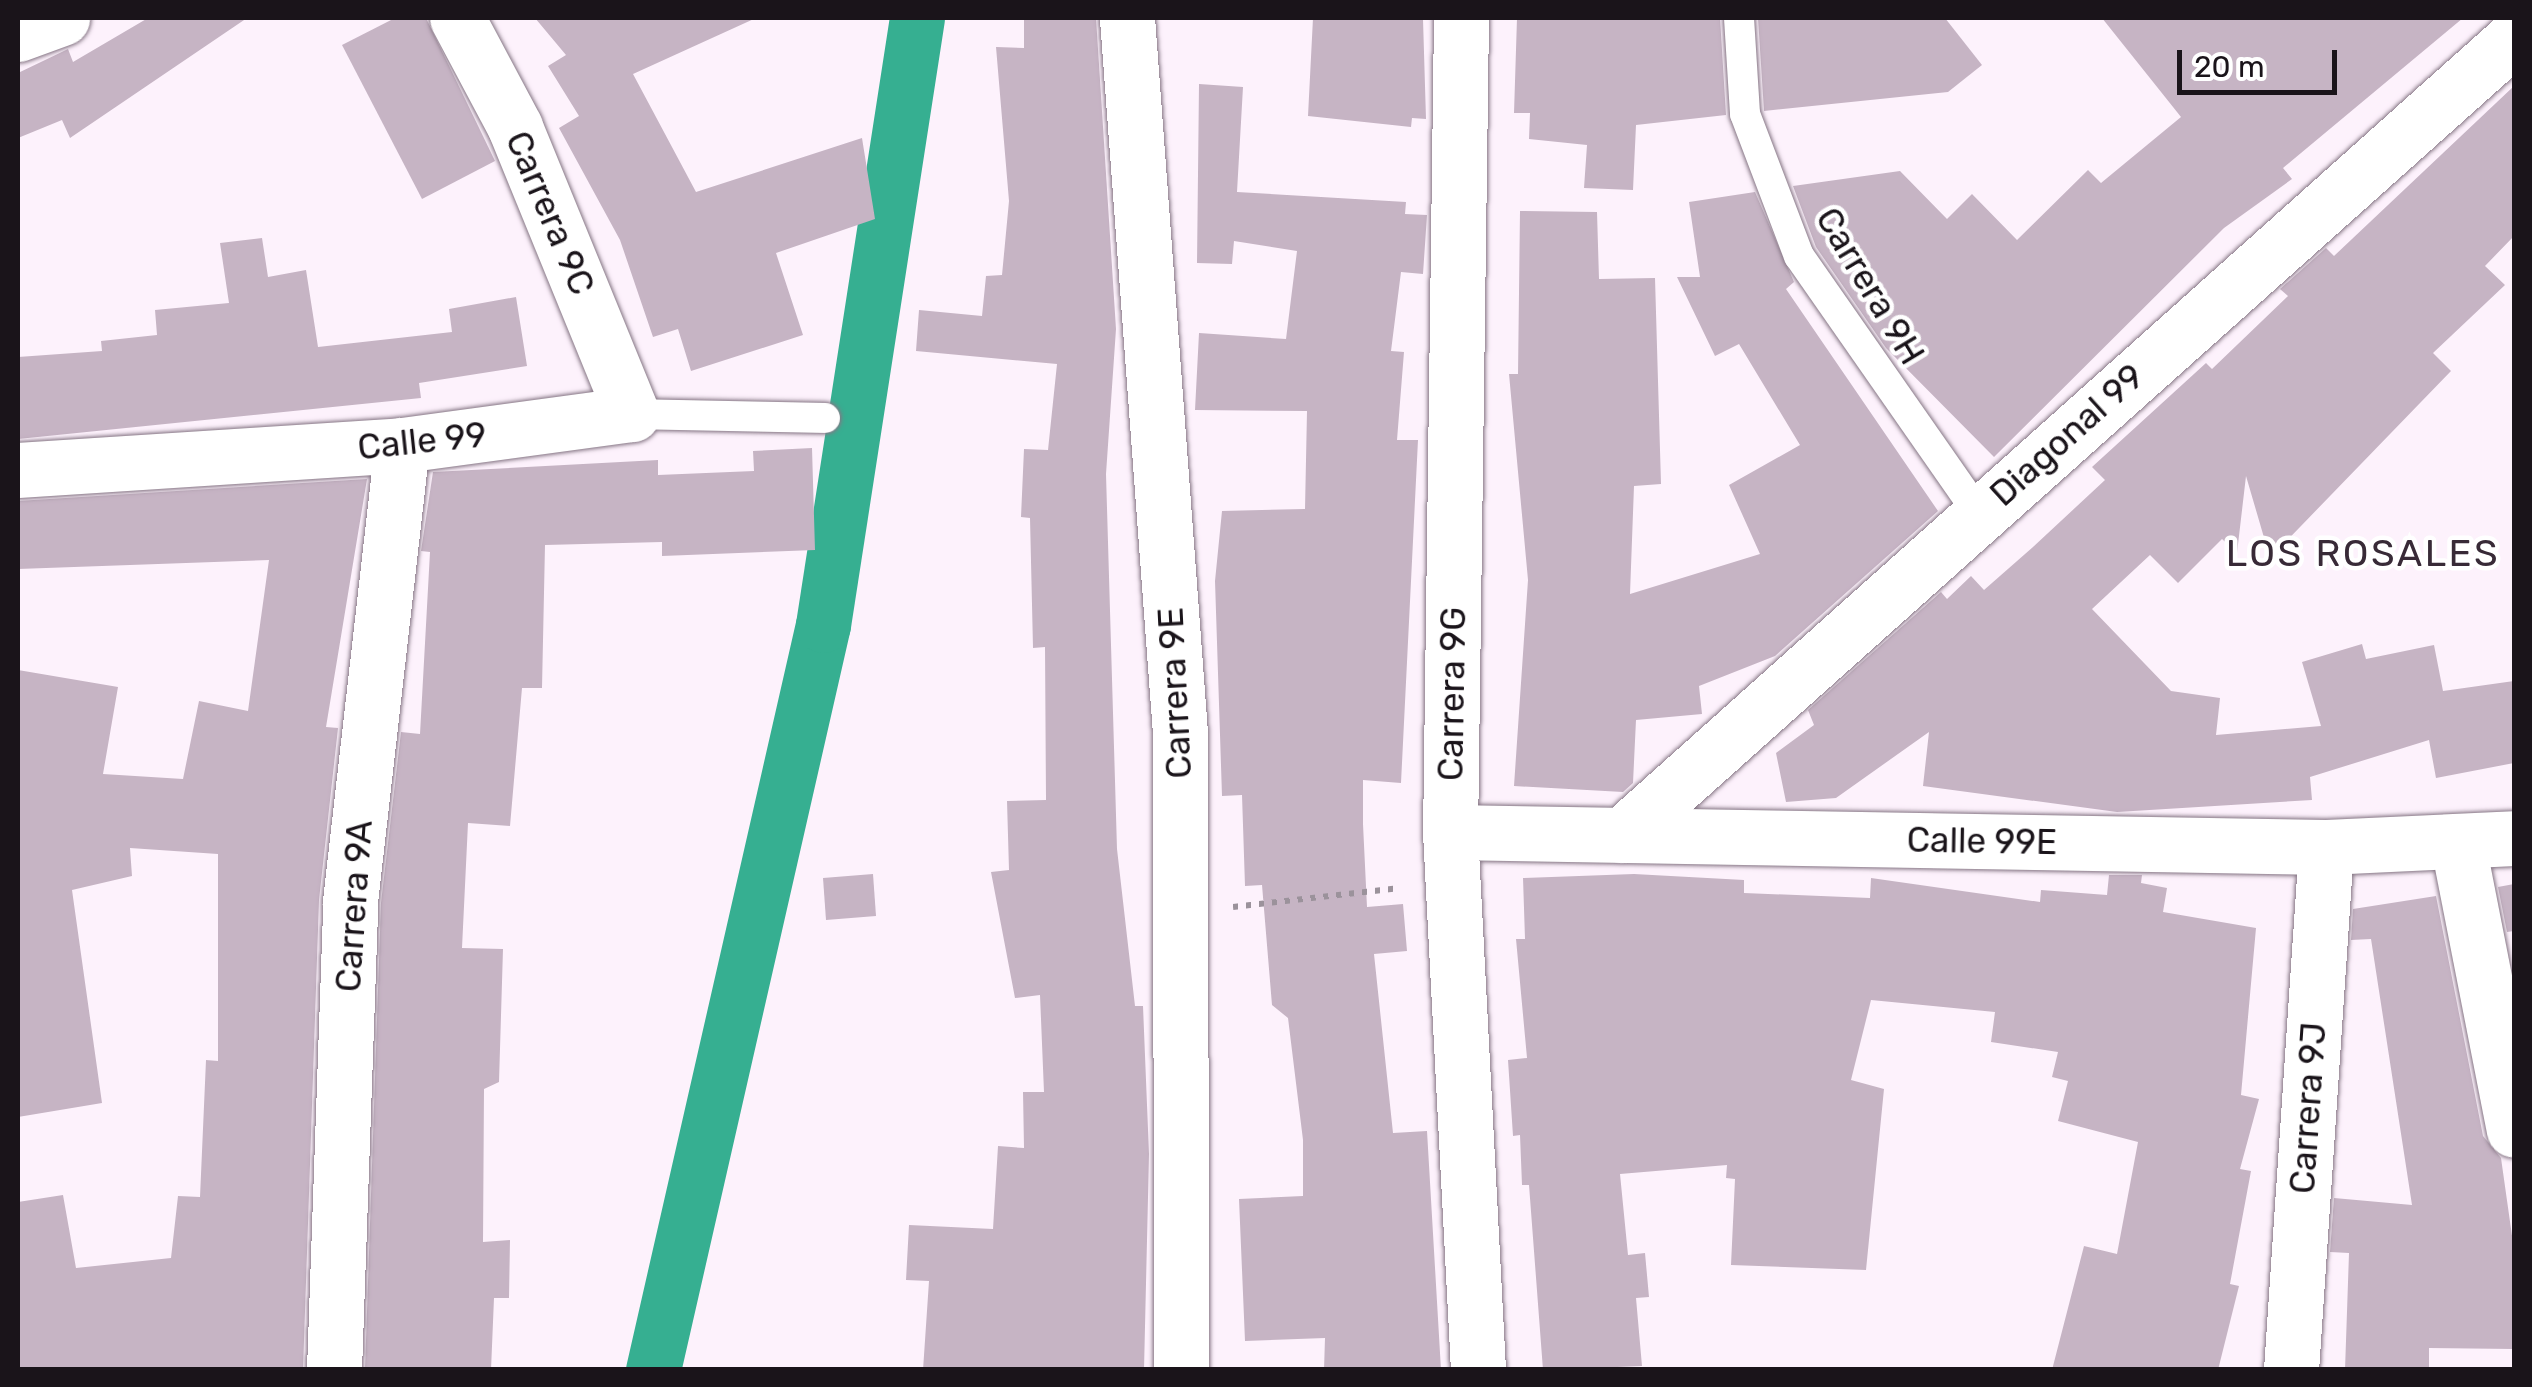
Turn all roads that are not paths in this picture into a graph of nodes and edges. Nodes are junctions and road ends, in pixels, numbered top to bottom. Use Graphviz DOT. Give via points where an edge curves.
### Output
graph roads {
  1 [pos="62,18"];
  2 [pos="456,18"];
  3 [pos="1128,18"];
  4 [pos="1460,18"];
  5 [pos="1739,18"];
  6 [pos="18,34"];
  7 [pos="2514,38"];
  8 [pos="632,414"];
  9 [pos="825,418"];
  10 [pos="402,446"];
  11 [pos="18,470"];
  12 [pos="1979,514"];
  13 [pos="1622,835"];
  14 [pos="2514,838"];
  15 [pos="2458,845"];
  16 [pos="2326,846"];
  17 [pos="1450,857"];
  18 [pos="2514,1130"];
  19 [pos="334,1370"];
  20 [pos="1181,1370"];
  21 [pos="1478,1370"];
  22 [pos="2291,1370"];
  1 -- 6 [label="street"];
  2 -- 8 [label="street, Carrera 9C" via="515,127"];
  3 -- 20 [label="street, Carrera 9E" via="1180,733"];
  4 -- 17 [label="street, Carrera 9G"];
  5 -- 12 [label="lane, Carrera 9H" via="1745,114 1799,256"];
  7 -- 12 [label="street, Diagonal 99"];
  8 -- 9 [label="lane, Calle 99"];
  8 -- 10 [label="street, Calle 99"];
  10 -- 11 [label="street, Calle 99"];
  10 -- 19 [label="street, Carrera 9A" via="350,901"];
  12 -- 13 [label="street, Diagonal 99"];
  13 -- 16 [label="street, Calle 99E"];
  13 -- 17 [label="street, Calle 99E"];
  14 -- 15 [label="street, Calle 99E"];
  15 -- 16 [label="street, Calle 99E"];
  15 -- 18 [label="street"];
  16 -- 22 [label="street, Carrera 9J"];
  17 -- 21 [label="street, Carrera 9G"];
}
